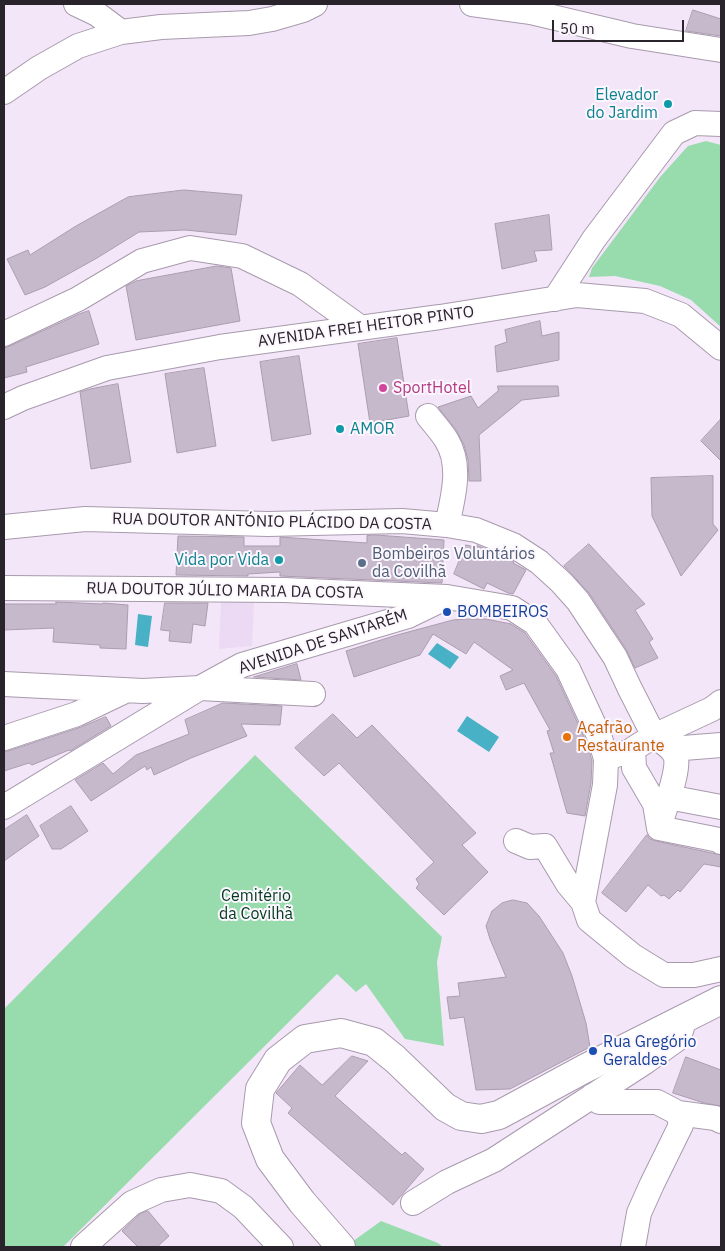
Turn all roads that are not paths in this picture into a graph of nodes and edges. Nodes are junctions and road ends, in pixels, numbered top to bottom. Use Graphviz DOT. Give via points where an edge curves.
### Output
graph roads {
  1 [pos="76,4"];
  2 [pos="315,4"];
  3 [pos="472,4"];
  4 [pos="121,32"];
  5 [pos="721,50"];
  6 [pos="4,92"];
  7 [pos="721,124"];
  8 [pos="555,299"];
  9 [pos="361,328"];
  10 [pos="4,334"];
  11 [pos="721,348"];
  12 [pos="4,407"];
  13 [pos="428,416"];
  14 [pos="447,525"];
  15 [pos="4,527"];
  16 [pos="4,588"];
  17 [pos="447,597"];
  18 [pos="4,684"];
  19 [pos="200,688"];
  20 [pos="126,690"];
  21 [pos="313,694"];
  22 [pos="718,706"];
  23 [pos="4,738"];
  24 [pos="663,742"];
  25 [pos="721,745"];
  26 [pos="633,748"];
  27 [pos="606,759"];
  28 [pos="668,797"];
  29 [pos="4,807"];
  30 [pos="721,807"];
  31 [pos="659,828"];
  32 [pos="516,841"];
  33 [pos="721,842"];
  34 [pos="583,902"];
  35 [pos="721,969"];
  36 [pos="721,1000"];
  37 [pos="684,1019"];
  38 [pos="592,1096"];
  39 [pos="678,1113"];
  40 [pos="721,1121"];
  41 [pos="413,1203"];
  42 [pos="83,1247"];
  43 [pos="281,1247"];
  44 [pos="341,1247"];
  45 [pos="633,1247"];
  1 -- 4 [label="street" via="97,14"];
  2 -- 4 [label="street" via="272,19 249,23"];
  3 -- 5 [label="street" via="531,12 632,36"];
  4 -- 6 [label="street" via="78,46"];
  7 -- 8 [label="street" via="695,123 674,133 594,239"];
  8 -- 9 [label="street, AVENIDA FREI HEITOR PINTO"];
  8 -- 11 [label="street, AVENIDA FREI HEITOR PINTO" via="578,295 645,301 681,315"];
  9 -- 10 [label="street" via="300,284 242,256 190,248 142,261 78,299"];
  9 -- 12 [label="street, AVENIDA FREI HEITOR PINTO" via="220,347 107,368"];
  13 -- 14 [label="street" via="447,441 455,460 454,492"];
  14 -- 15 [label="street, RUA DOUTOR ANTÓNIO PLÁCIDO DA COSTA" via="402,521 268,524 85,519"];
  14 -- 24 [label="street, RUA DOUTOR ANTÓNIO PLÁCIDO DA COSTA" via="476,530 513,545 562,583 578,601 615,657 630,689"];
  16 -- 17 [label="street, RUA DOUTOR JÚLIO MARIA DA COSTA" via="284,590"];
  17 -- 19 [label="street, AVENIDA DE SANTARÉM" via="408,616 242,665"];
  17 -- 27 [label="street, RUA DOUTOR JÚLIO MARIA DA COSTA" via="512,608 535,623 568,669 600,738"];
  18 -- 20 [label="street"];
  19 -- 20 [label="street"];
  19 -- 21 [label="street, AVENIDA DE SANTARÉM"];
  19 -- 29 [label="street, AVENIDA DE SANTARÉM"];
  20 -- 23 [label="street" via="77,714"];
  22 -- 24 [label="street"];
  24 -- 25 [label="street"];
  24 -- 26 [label="street"];
  24 -- 28 [label="street, RUA DOUTOR ANTÓNIO PLÁCIDO DA COSTA" via="676,758"];
  26 -- 27 [label="street"];
  26 -- 31 [label="street" via="634,768 656,804"];
  27 -- 34 [label="street, RUA DOUTOR JÚLIO MARIA DA COSTA" via="605,785"];
  28 -- 30 [label="street"];
  28 -- 31 [label="street, RUA DOUTOR ANTÓNIO PLÁCIDO DA COSTA"];
  31 -- 33 [label="street"];
  32 -- 34 [label="street" via="530,847 545,846"];
  34 -- 35 [label="street" via="589,920 633,956 664,975 694,975"];
  36 -- 37 [label="main road"];
  37 -- 38 [label="street" via="676,1040"];
  37 -- 44 [label="main road" via="499,1115 482,1119 462,1116 445,1108 374,1042 341,1033 305,1039 278,1060 260,1089 256,1123 270,1159"];
  38 -- 39 [label="street" via="599,1102 657,1102"];
  38 -- 41 [label="street" via="494,1160 447,1182"];
  39 -- 40 [label="street"];
  39 -- 45 [label="street" via="681,1125 639,1213"];
  42 -- 43 [label="street" via="132,1203 160,1190 190,1185 221,1191 243,1208"];
}
